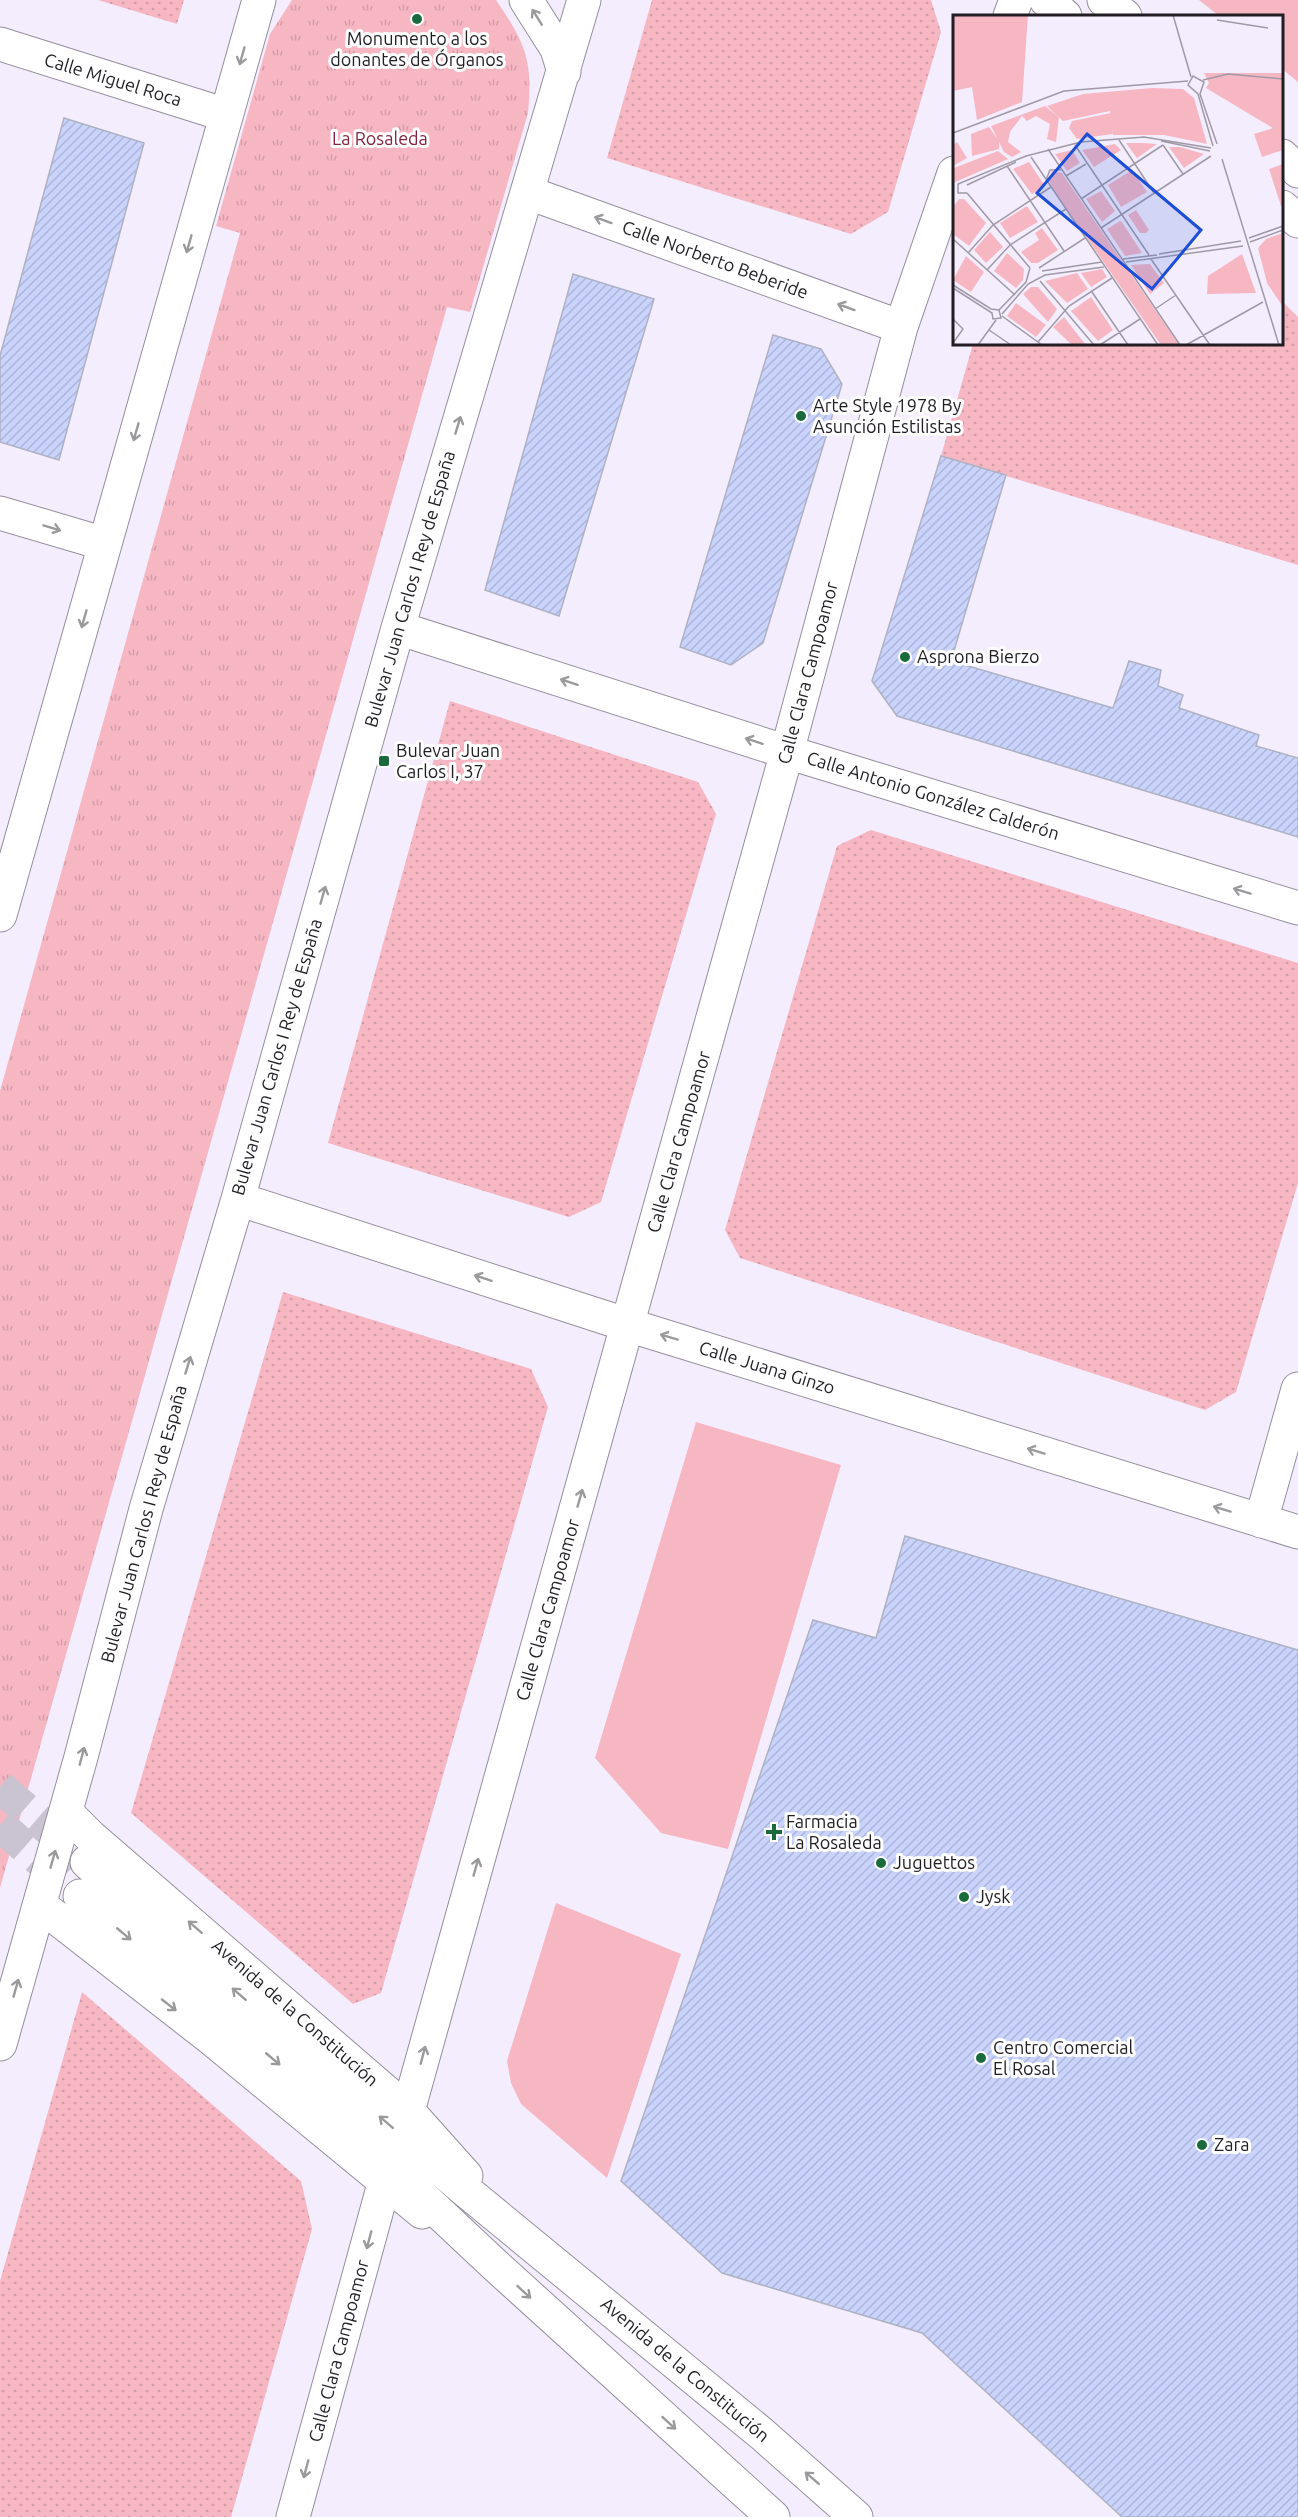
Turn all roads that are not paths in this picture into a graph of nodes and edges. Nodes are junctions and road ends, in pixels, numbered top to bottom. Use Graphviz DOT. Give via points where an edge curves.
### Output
graph roads {
  1 [pos="258,0"];
  2 [pos="526,0"];
  3 [pos="584,0"];
  4 [pos="1016,0"];
  5 [pos="1046,0"];
  6 [pos="1104,0"];
  7 [pos="1010,15"];
  8 [pos="1064,15"];
  9 [pos="1124,15"];
  10 [pos="0,44"];
  11 [pos="564,72"];
  12 [pos="226,115"];
  13 [pos="1283,158"];
  14 [pos="1298,171"];
  15 [pos="953,176"];
  16 [pos="529,193"];
  17 [pos="1283,209"];
  18 [pos="1298,221"];
  19 [pos="901,327"];
  20 [pos="0,513"];
  21 [pos="105,544"];
  22 [pos="398,627"];
  23 [pos="787,752"];
  24 [pos="1298,908"];
  25 [pos="0,915"];
  26 [pos="238,1199"];
  27 [pos="628,1325"];
  28 [pos="1298,1389"];
  29 [pos="1262,1521"];
  30 [pos="1298,1532"];
  31 [pos="66,1812"];
  32 [pos="87,1862"];
  33 [pos="80,1896"];
  34 [pos="40,1905"];
  35 [pos="0,2044"];
  36 [pos="408,2111"];
  37 [pos="384,2184"];
  38 [pos="511,2227"];
  39 [pos="495,2265"];
  40 [pos="293,2517"];
  41 [pos="773,2517"];
  42 [pos="856,2517"];
  1 -- 12 [label="street, one-way"];
  11 -- 2 [label="street, one-way" via="557,49"];
  3 -- 11 [label="street, Bulevar Juan Carlos I Rey de España"];
  4 -- 7 [label="street"];
  5 -- 8 [label="street"];
  6 -- 9 [label="street"];
  10 -- 12 [label="street, Calle Miguel Roca"];
  11 -- 16 [label="street, Bulevar Juan Carlos I Rey de España"];
  12 -- 21 [label="street, one-way"];
  13 -- 14 [label="street"];
  15 -- 19 [label="street, Calle Clara Campoamor"];
  19 -- 16 [label="street, Calle Norberto Beberide, one-way"];
  22 -- 16 [label="street, Bulevar Juan Carlos I Rey de España, one-way"];
  17 -- 18 [label="street"];
  19 -- 23 [label="street, Calle Clara Campoamor"];
  20 -- 21 [label="street, one-way"];
  21 -- 25 [label="street, one-way"];
  23 -- 22 [label="street, Calle Antonio González Calderón, one-way"];
  26 -- 22 [label="street, Bulevar Juan Carlos I Rey de España, one-way"];
  24 -- 23 [label="street, Calle Antonio González Calderón, one-way"];
  23 -- 27 [label="street, Calle Clara Campoamor"];
  27 -- 26 [label="street, Calle Juana Ginzo, one-way"];
  31 -- 26 [label="street, Bulevar Juan Carlos I Rey de España, one-way" via="146,1509"];
  29 -- 27 [label="street, Calle Juana Ginzo, one-way"];
  36 -- 27 [label="street, Calle Clara Campoamor, one-way"];
  28 -- 29 [label="street"];
  29 -- 30 [label="street, Calle Juana Ginzo"];
  34 -- 31 [label="street, Bulevar Juan Carlos I Rey de España, one-way"];
  36 -- 31 [label="street, Avenida de la Constitución, one-way"];
  38 -- 32 [label="street, Avenida de la Constitución, one-way"];
  33 -- 39 [label="street, one-way" via="300,2082"];
  35 -- 34 [label="street, Bulevar Juan Carlos I Rey de España, one-way"];
  34 -- 37 [label="street, one-way" via="212,2039"];
  36 -- 38 [label="street, Avenida de la Constitución"];
  37 -- 39 [label="street"];
  37 -- 40 [label="street, Calle Clara Campoamor, one-way"];
  42 -- 38 [label="street, Avenida de la Constitución, one-way" via="762,2434"];
  39 -- 41 [label="street, one-way"];
}
